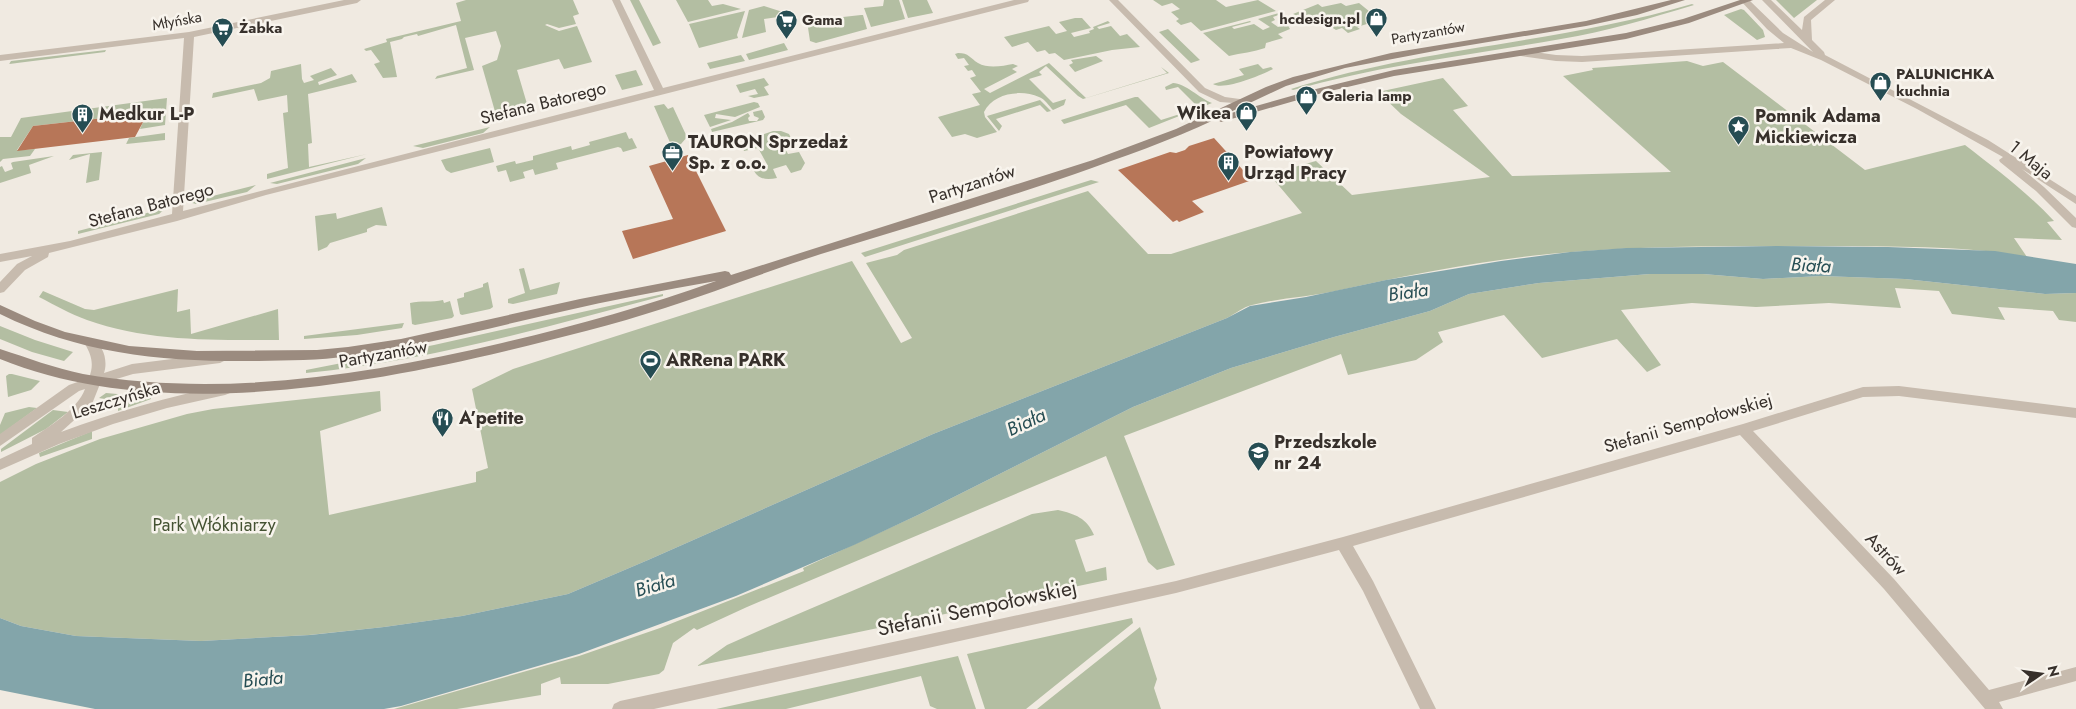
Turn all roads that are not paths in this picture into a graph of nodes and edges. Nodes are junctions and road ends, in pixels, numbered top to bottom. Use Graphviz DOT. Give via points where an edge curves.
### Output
graph roads {
  1 [pos="357,0"];
  2 [pos="616,0"];
  3 [pos="1025,0"];
  4 [pos="1113,0"];
  5 [pos="1681,0"];
  6 [pos="1746,0"];
  7 [pos="1766,0"];
  8 [pos="1831,0"];
  9 [pos="189,35"];
  10 [pos="1808,43"];
  11 [pos="1794,45"];
  12 [pos="1521,53"];
  13 [pos="0,58"];
  14 [pos="1824,58"];
  15 [pos="660,92"];
  16 [pos="1243,102"];
  17 [pos="1189,128"];
  18 [pos="1960,128"];
  19 [pos="2076,201"];
  20 [pos="177,217"];
  21 [pos="2076,224"];
  22 [pos="70,245"];
  23 [pos="0,258"];
  24 [pos="762,268"];
  25 [pos="0,289"];
  26 [pos="0,309"];
  27 [pos="91,344"];
  28 [pos="0,354"];
  29 [pos="237,356"];
  30 [pos="95,381"];
  31 [pos="232,388"];
  32 [pos="2076,414"];
  33 [pos="1743,429"];
  34 [pos="0,441"];
  35 [pos="14,458"];
  36 [pos="0,465"];
  37 [pos="1343,543"];
  38 [pos="2076,674"];
  39 [pos="1991,703"];
  40 [pos="620,709"];
  41 [pos="1428,709"];
  1 -- 9 [label="street, Młyńska"];
  2 -- 15 [label="street"];
  3 -- 15 [label="street, Stefana Batorego"];
  4 -- 16 [label="street" via="1202,90 1223,100"];
  5 -- 16 [label="main road, Partyzantów" via="1593,23 1351,64 1277,86"];
  6 -- 11 [label="street, 1 Maja" via="1768,26"];
  6 -- 12 [label="main road, Partyzantów" via="1686,21 1626,36"];
  7 -- 10 [label="street, 1 Maja"];
  8 -- 10 [label="street" via="1807,19"];
  9 -- 13 [label="street, Młyńska"];
  9 -- 20 [label="street"];
  10 -- 11 [label="street, Partyzantów"];
  10 -- 14 [label="street, 1 Maja"];
  11 -- 12 [label="street, Partyzantów" via="1582,59"];
  11 -- 14 [label="street, 1 Maja"];
  12 -- 17 [label="main road, Partyzantów" via="1358,81"];
  14 -- 18 [label="street, 1 Maja"];
  15 -- 20 [label="street, Stefana Batorego"];
  16 -- 17 [label="main road, Partyzantów"];
  17 -- 24 [label="main road, Partyzantów" via="1071,171"];
  18 -- 19 [label="street, 1 Maja" via="2032,169"];
  18 -- 21 [label="street, 1 Maja" via="2040,189"];
  20 -- 22 [label="street, Stefana Batorego"];
  22 -- 23 [label="street, Stefana Batorego"];
  22 -- 25 [label="street, Stefana Batorego" via="29,262 8,278"];
  24 -- 29 [label="main road, Partyzantów" via="393,344 316,355"];
  24 -- 31 [label="main road, Partyzantów" via="600,323 457,358 332,381"];
  26 -- 27 [label="main road, Partyzantów" via="42,329"];
  27 -- 29 [label="main road, Partyzantów" via="157,354"];
  27 -- 30 [label="street, Leszczyńska" via="99,360"];
  28 -- 30 [label="main road, Partyzantów" via="41,369"];
  29 -- 30 [label="street" via="132,369"];
  30 -- 31 [label="main road, Partyzantów"];
  30 -- 34 [label="street, Leszczyńska" via="74,388"];
  30 -- 35 [label="street, Leszczyńska" via="84,406"];
  31 -- 35 [label="street, Leszczyńska" via="105,421"];
  32 -- 33 [label="street, Stefanii Sempołowskiej" via="1899,391 1877,391 1863,392"];
  33 -- 37 [label="street, Stefanii Sempołowskiej"];
  33 -- 39 [label="street, Astrów" via="1889,584"];
  35 -- 36 [label="street, Leszczyńska"];
  37 -- 40 [label="street, Stefanii Sempołowskiej" via="1176,587"];
  37 -- 41 [label="street" via="1368,586"];
  38 -- 39 [label="street"];
}
